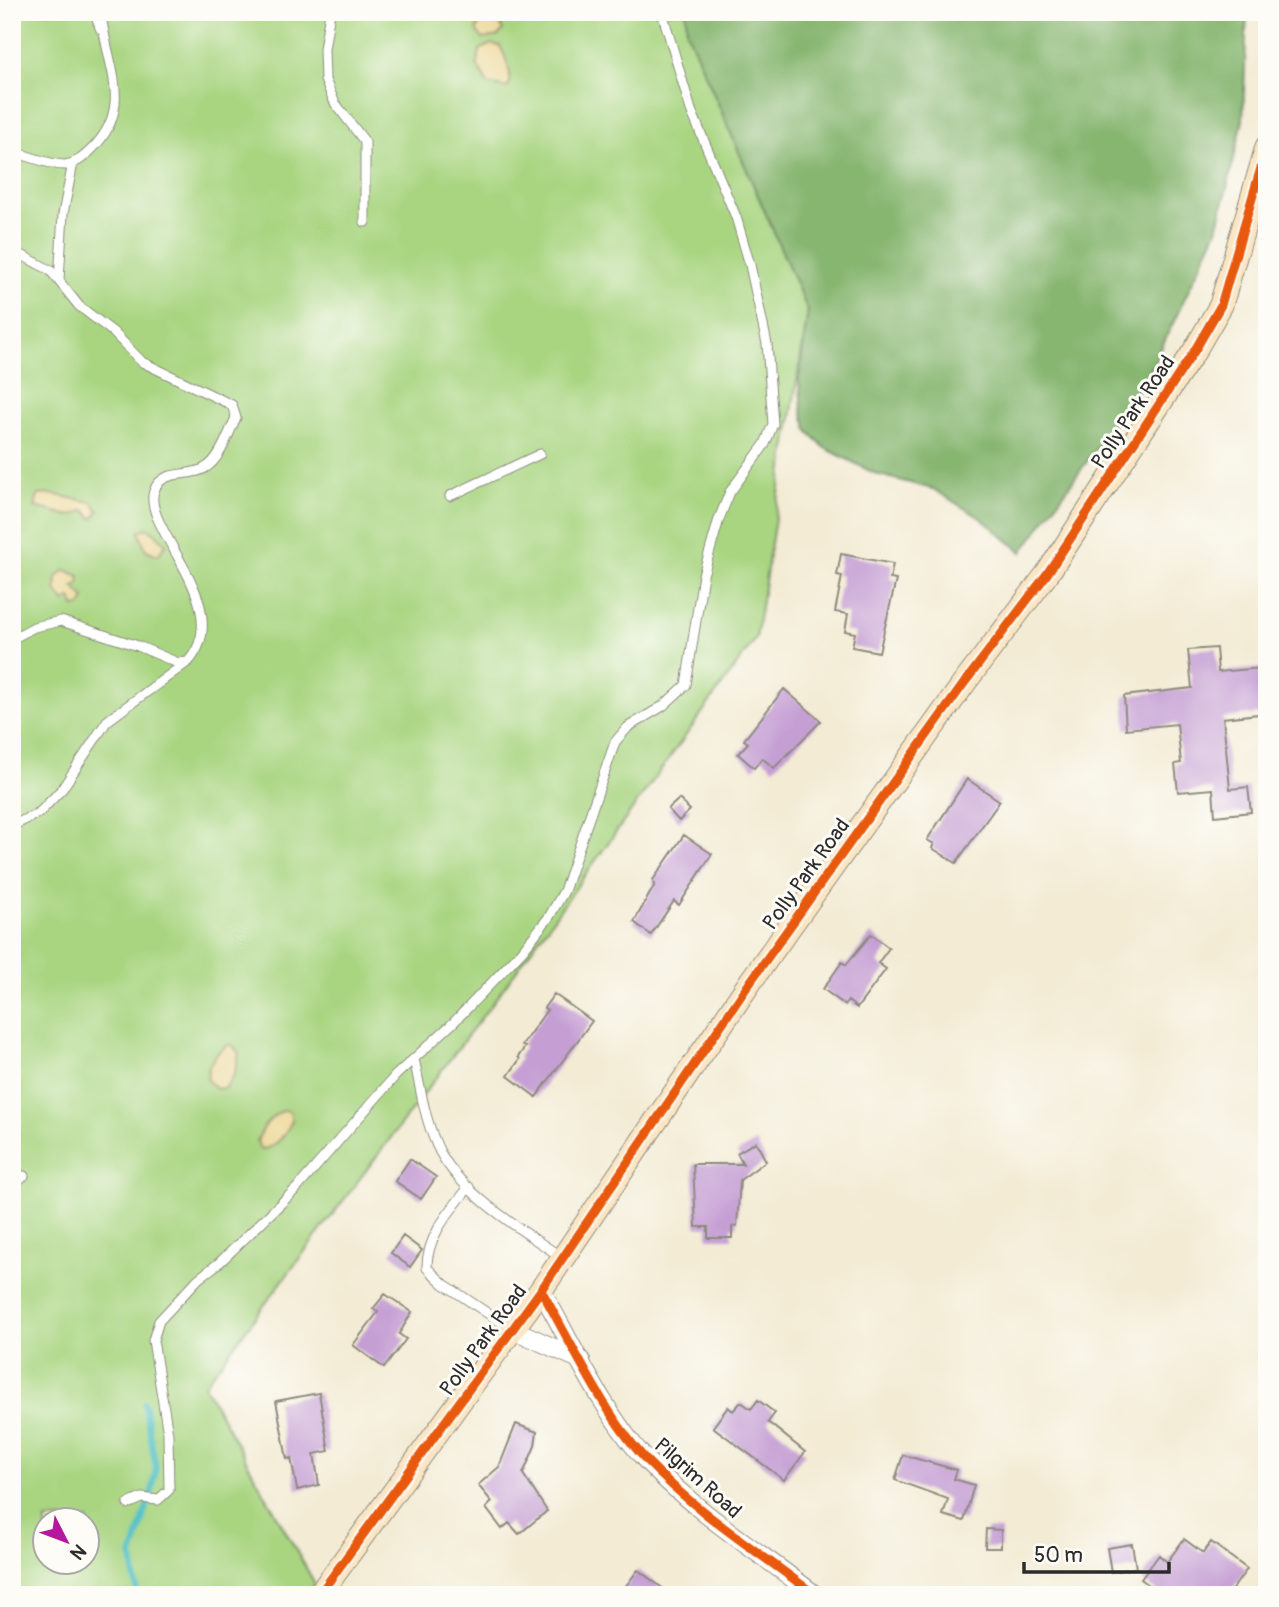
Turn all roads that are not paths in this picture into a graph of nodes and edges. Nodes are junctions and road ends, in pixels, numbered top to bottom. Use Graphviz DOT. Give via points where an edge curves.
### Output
graph roads {
  1 [pos="94,12"];
  2 [pos="101,12"];
  3 [pos="330,12"];
  4 [pos="662,12"];
  5 [pos="104,35"];
  6 [pos="1267,147"];
  7 [pos="12,152"];
  8 [pos="73,163"];
  9 [pos="365,222"];
  10 [pos="12,250"];
  11 [pos="59,280"];
  12 [pos="540,454"];
  13 [pos="450,496"];
  14 [pos="12,639"];
  15 [pos="188,662"];
  16 [pos="12,826"];
  17 [pos="414,1059"];
  18 [pos="24,1176"];
  19 [pos="12,1184"];
  20 [pos="469,1187"];
  21 [pos="563,1258"];
  22 [pos="541,1290"];
  23 [pos="512,1329"];
  24 [pos="581,1360"];
  25 [pos="128,1504"];
  26 [pos="320,1595"];
  27 [pos="815,1595"];
  1 -- 5 [label="lane"];
  2 -- 5 [label="lane"];
  3 -- 9 [label="lane" via="323,66 335,103 365,142"];
  4 -- 17 [label="lane" via="691,110 736,217 750,265 767,344 772,424 765,444 730,492 719,519 703,575 686,685 663,706 628,727 615,742 568,881 549,917 514,959"];
  5 -- 8 [label="lane" via="116,107 100,141"];
  6 -- 21 [label="street, Polly Park Road" via="1221,305 1195,350 1047,574 753,978"];
  7 -- 8 [label="lane" via="56,164"];
  8 -- 11 [label="lane" via="63,214"];
  10 -- 11 [label="lane" via="36,260"];
  11 -- 15 [label="lane" via="79,306 142,362 237,411 212,462 164,479 153,495 154,507 188,573 200,609 200,638"];
  12 -- 13 [label="lane"];
  14 -- 15 [label="lane" via="34,627 61,621 178,663"];
  15 -- 16 [label="lane" via="107,721 62,789 40,812"];
  17 -- 20 [label="lane" via="425,1110 441,1153"];
  17 -- 25 [label="lane" via="298,1187 159,1321 153,1340 168,1434 169,1490 158,1500 142,1498"];
  18 -- 19 [label="lane"];
  20 -- 21 [label="lane"];
  20 -- 23 [label="lane" via="443,1221 427,1253 427,1268"];
  21 -- 22 [label="street, Polly Park Road"];
  22 -- 23 [label="street, Polly Park Road"];
  22 -- 24 [label="street, Pilgrim Road"];
  23 -- 24 [label="street"];
  23 -- 26 [label="street, Polly Park Road"];
  24 -- 27 [label="street, Pilgrim Road" via="647,1461"];
}
